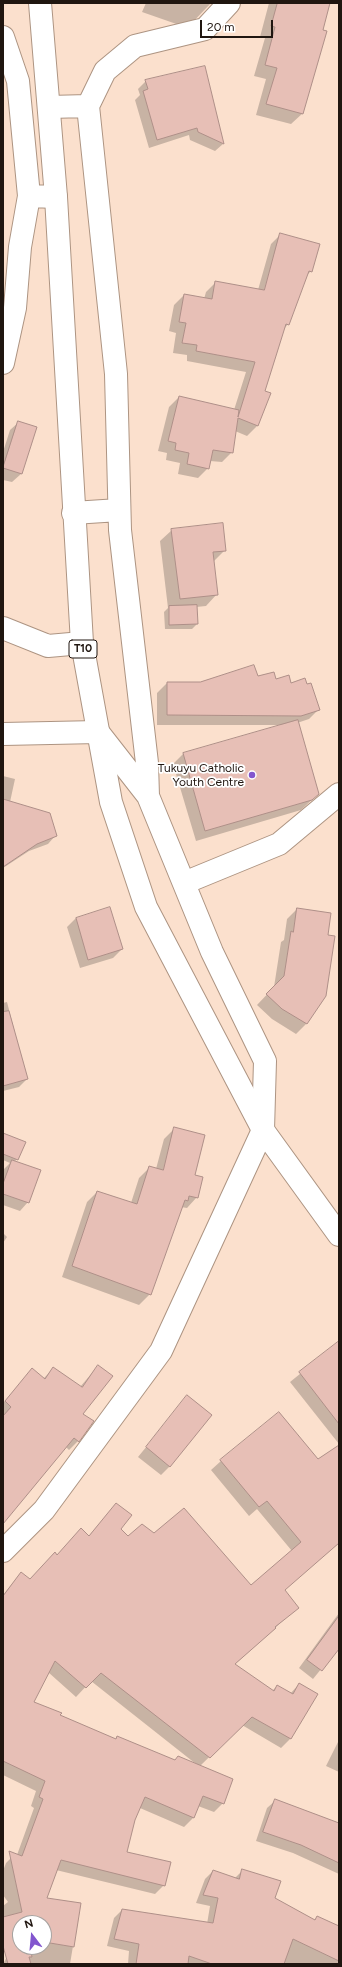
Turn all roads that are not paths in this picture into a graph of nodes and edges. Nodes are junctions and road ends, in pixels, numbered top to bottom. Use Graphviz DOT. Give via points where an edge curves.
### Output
graph roads {
  1 [pos="40,3"];
  2 [pos="229,3"];
  3 [pos="3,37"];
  4 [pos="88,106"];
  5 [pos="49,107"];
  6 [pos="29,196"];
  7 [pos="56,197"];
  8 [pos="3,364"];
  9 [pos="119,510"];
  10 [pos="73,513"];
  11 [pos="3,628"];
  12 [pos="82,642"];
  13 [pos="98,732"];
  14 [pos="3,734"];
  15 [pos="339,794"];
  16 [pos="148,796"];
  17 [pos="184,883"];
  18 [pos="263,1130"];
  19 [pos="339,1235"];
  20 [pos="3,1551"];
  1 -- 5 [label="main road, T10"];
  2 -- 4 [label="main road" via="205,29 135,46 105,71"];
  3 -- 6 [label="main road" via="18,81"];
  4 -- 5 [label="main road"];
  4 -- 9 [label="main road" via="116,374"];
  5 -- 7 [label="main road, T10"];
  6 -- 7 [label="main road"];
  6 -- 8 [label="main road" via="20,247 15,308"];
  7 -- 10 [label="main road, T10"];
  9 -- 10 [label="main road"];
  9 -- 16 [label="main road" via="147,763"];
  10 -- 12 [label="main road, T10"];
  11 -- 12 [label="main road" via="48,646"];
  12 -- 13 [label="main road, T10"];
  13 -- 14 [label="main road"];
  13 -- 16 [label="main road"];
  13 -- 18 [label="main road, T10" via="112,802 146,907"];
  15 -- 17 [label="main road" via="279,844"];
  16 -- 17 [label="main road"];
  17 -- 18 [label="main road" via="212,952 265,1061"];
  18 -- 19 [label="main road, T10"];
  18 -- 20 [label="main road" via="161,1351 44,1510"];
}
